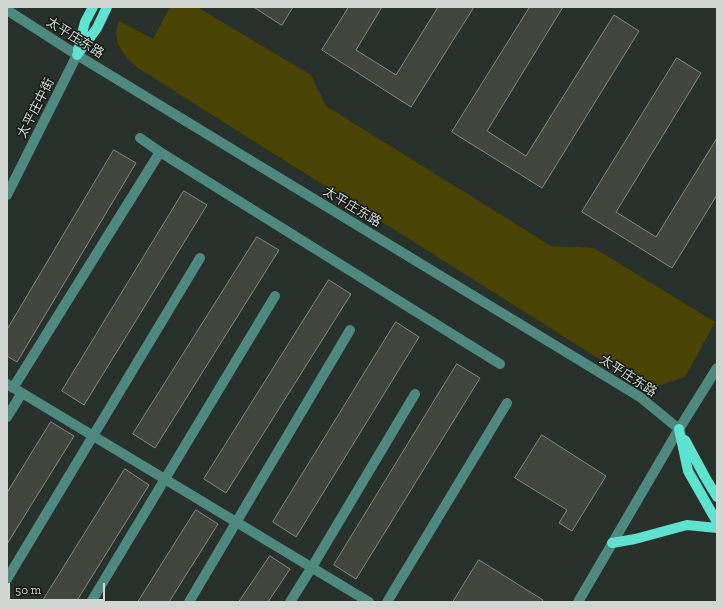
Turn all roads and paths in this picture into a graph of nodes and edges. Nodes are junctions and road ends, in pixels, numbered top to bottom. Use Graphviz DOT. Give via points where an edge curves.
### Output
graph roads {
  1 [pos="93,7"];
  2 [pos="107,7"];
  3 [pos="7,10"];
  4 [pos="77,55"];
  5 [pos="140,138"];
  6 [pos="160,152"];
  7 [pos="7,195"];
  8 [pos="200,258"];
  9 [pos="275,296"];
  10 [pos="350,330"];
  11 [pos="500,364"];
  12 [pos="717,368"];
  13 [pos="10,386"];
  14 [pos="22,393"];
  15 [pos="415,394"];
  16 [pos="507,403"];
  17 [pos="7,417"];
  18 [pos="679,430"];
  19 [pos="93,436"];
  20 [pos="165,479"];
  21 [pos="717,497"];
  22 [pos="236,522"];
  23 [pos="717,522"];
  24 [pos="717,528"];
  25 [pos="612,544"];
  26 [pos="312,567"];
  27 [pos="7,579"];
  28 [pos="91,602"];
  29 [pos="189,602"];
  30 [pos="290,602"];
  31 [pos="369,602"];
  32 [pos="387,602"];
  33 [pos="578,602"];
  1 -- 4 [label="main road, 太平庄中街"];
  2 -- 4 [label="main road, 太平庄中街" via="97,28"];
  3 -- 4 [label="street, 太平庄东路"];
  4 -- 7 [label="street, 太平庄中街"];
  4 -- 18 [label="street, 太平庄东路" via="640,397"];
  5 -- 6 [label="street"];
  6 -- 11 [label="street"];
  6 -- 13 [label="street"];
  8 -- 19 [label="street"];
  9 -- 20 [label="street"];
  10 -- 22 [label="street"];
  12 -- 18 [label="street"];
  13 -- 14 [label="street"];
  14 -- 17 [label="street"];
  14 -- 19 [label="street"];
  15 -- 26 [label="street"];
  16 -- 32 [label="street"];
  18 -- 21 [label="main road, 太平庄东路"];
  18 -- 23 [label="main road" via="688,471"];
  18 -- 25 [label="street"];
  19 -- 20 [label="street"];
  19 -- 27 [label="street"];
  20 -- 22 [label="street"];
  20 -- 28 [label="street"];
  22 -- 26 [label="street"];
  22 -- 29 [label="street"];
  24 -- 25 [label="main road" via="687,524"];
  25 -- 33 [label="street"];
  26 -- 30 [label="street"];
  26 -- 31 [label="street"];
}
